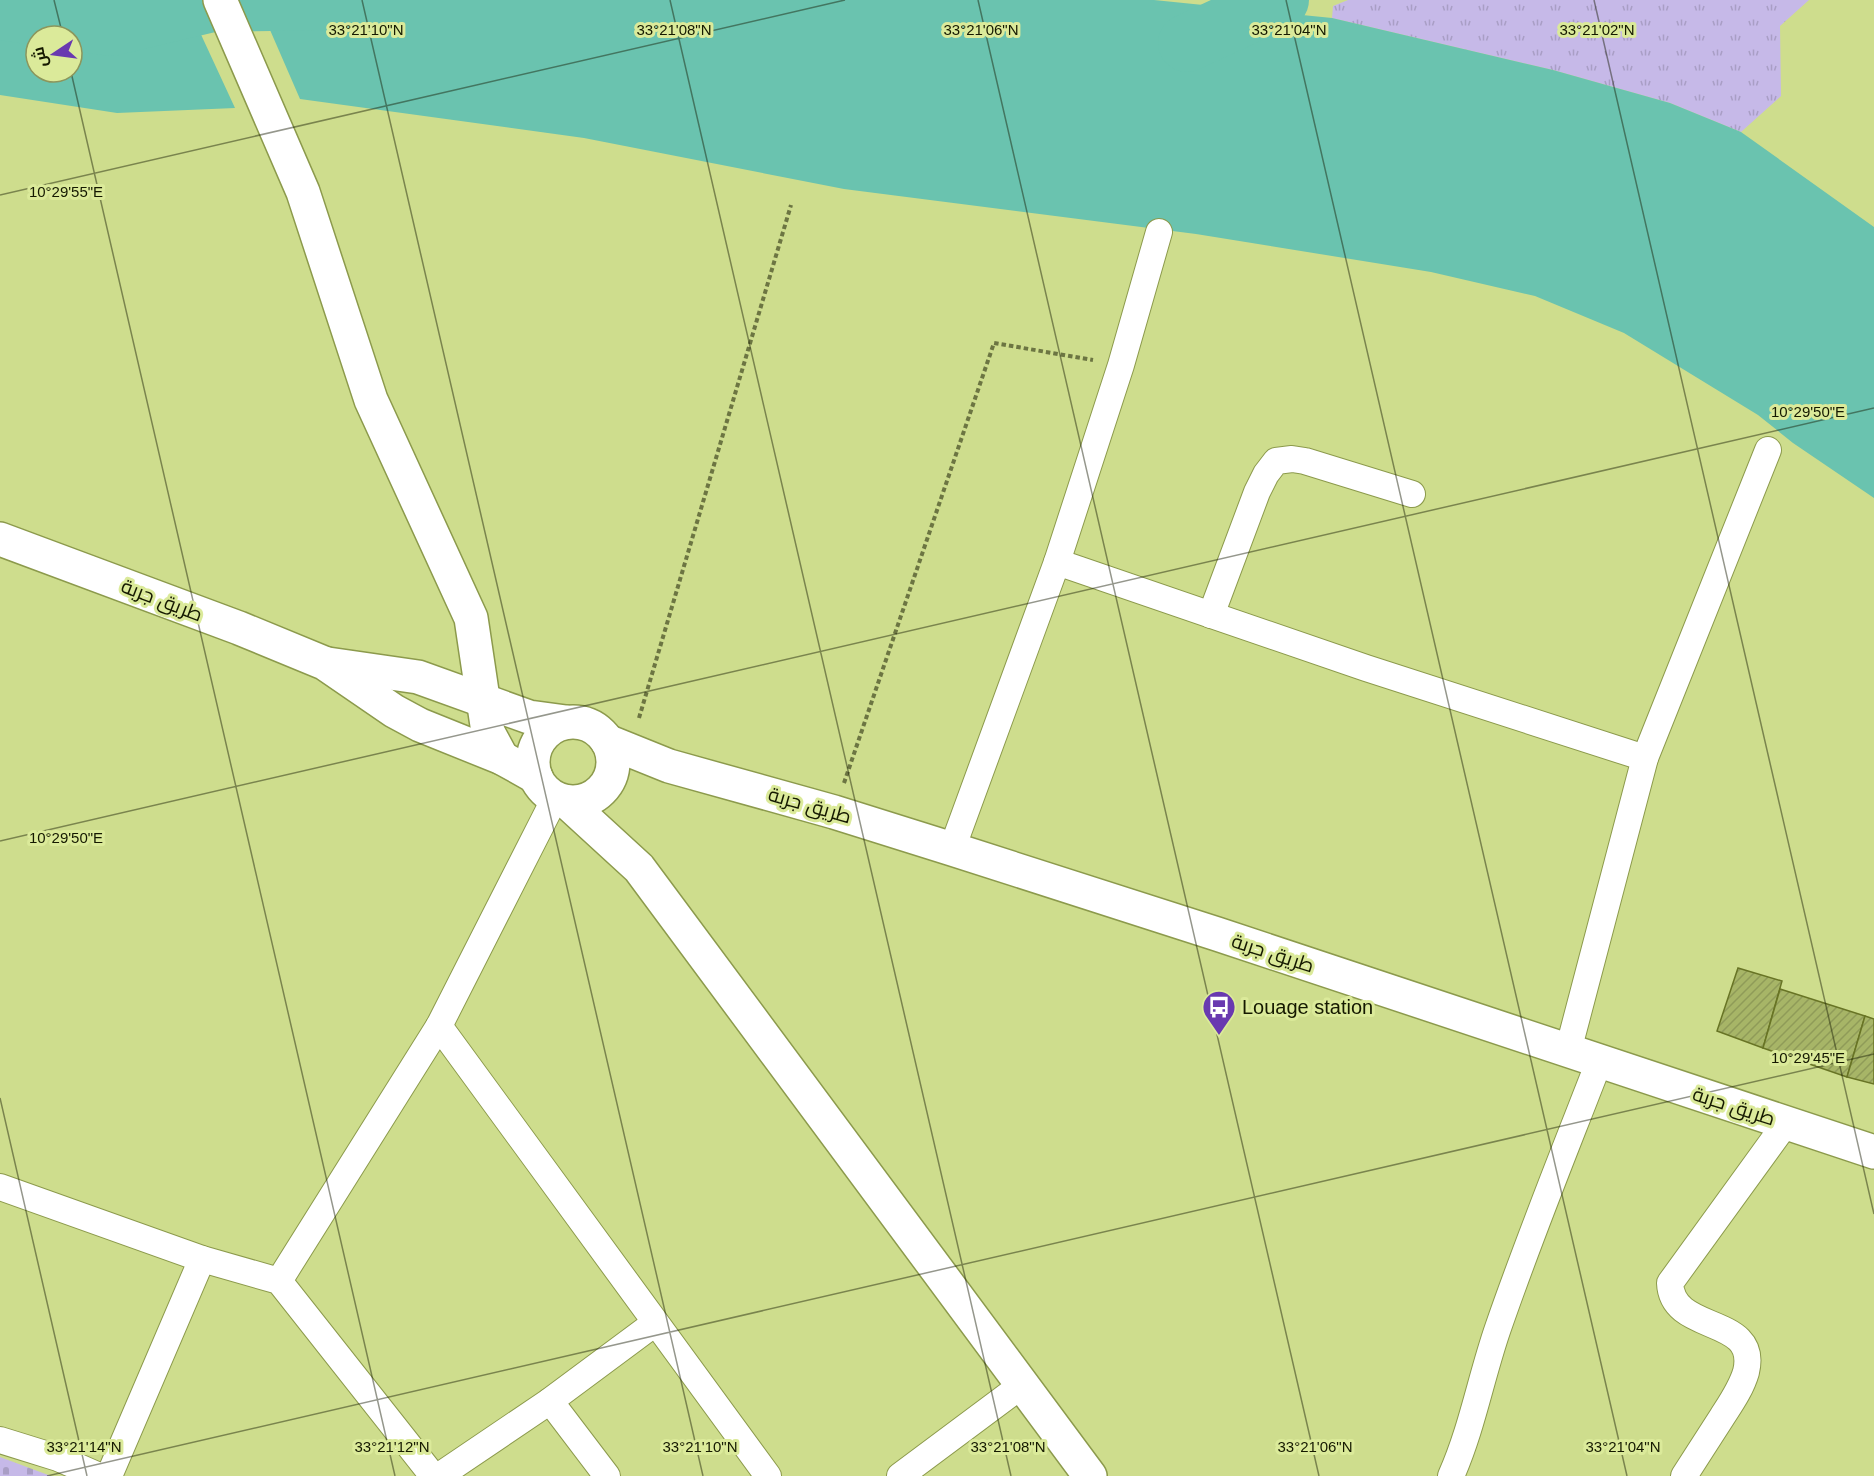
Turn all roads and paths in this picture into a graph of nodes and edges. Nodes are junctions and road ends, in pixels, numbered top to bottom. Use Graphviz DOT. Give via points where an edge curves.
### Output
graph roads {
  1 [pos="220,0"];
  2 [pos="791,205"];
  3 [pos="1159,232"];
  4 [pos="1121,365"];
  5 [pos="1768,450"];
  6 [pos="1412,494"];
  7 [pos="0,539"];
  8 [pos="1057,562"];
  9 [pos="1211,615"];
  10 [pos="324,663"];
  11 [pos="484,701"];
  12 [pos="566,723"];
  13 [pos="618,746"];
  14 [pos="502,758"];
  15 [pos="1645,758"];
  16 [pos="669,766"];
  17 [pos="609,780"];
  18 [pos="553,792"];
  19 [pos="834,812"];
  20 [pos="952,849"];
  21 [pos="639,868"];
  22 [pos="439,1026"];
  23 [pos="1568,1051"];
  24 [pos="1599,1062"];
  25 [pos="1786,1123"];
  26 [pos="1874,1152"];
  27 [pos="0,1187"];
  28 [pos="202,1259"];
  29 [pos="279,1281"];
  30 [pos="655,1323"];
  31 [pos="1022,1385"];
  32 [pos="550,1401"];
  33 [pos="0,1440"];
  34 [pos="99,1476"];
  35 [pos="109,1476"];
  36 [pos="433,1476"];
  37 [pos="439,1476"];
  38 [pos="607,1476"];
  39 [pos="768,1476"];
  40 [pos="900,1476"];
  41 [pos="1090,1476"];
  42 [pos="1451,1476"];
  43 [pos="1684,1476"];
  1 -- 11 [label="main road" via="303,192 371,400 471,618"];
  2 -- 13 [label="path"];
  3 -- 4 [label="street"];
  4 -- 8 [label="street"];
  4 -- 19 [label="path" via="994,343"];
  5 -- 15 [label="street"];
  6 -- 9 [label="street" via="1305,461 1276,461 1257,492"];
  7 -- 10 [label="main road, طريق جربة"];
  8 -- 9 [label="street"];
  8 -- 20 [label="street"];
  9 -- 15 [label="street"];
  10 -- 11 [label="main road, طريق جربة" via="418,677"];
  10 -- 14 [label="main road, طريق جربة" via="420,725"];
  11 -- 12 [label="main road, طريق جربة" via="529,717"];
  11 -- 14 [label="main road" via="488,732"];
  12 -- 13 [label="main road" via="590,725"];
  12 -- 18 [label="main road" via="546,733 534,753 533,765"];
  13 -- 16 [label="main road, طريق جربة"];
  13 -- 17 [label="main road"];
  14 -- 18 [label="main road, طريق جربة"];
  15 -- 23 [label="street"];
  16 -- 17 [label="main road, طريق جربة" via="630,770"];
  16 -- 19 [label="main road, طريق جربة"];
  17 -- 18 [label="main road" via="602,790 579,802"];
  17 -- 21 [label="main road" via="614,816"];
  18 -- 21 [label="main road, طريق جربة"];
  18 -- 22 [label="street"];
  19 -- 20 [label="main road, طريق جربة"];
  20 -- 23 [label="main road, طريق جربة"];
  21 -- 31 [label="main road"];
  22 -- 29 [label="street"];
  22 -- 30 [label="street"];
  23 -- 24 [label="main road, طريق جربة"];
  24 -- 25 [label="main road, طريق جربة"];
  24 -- 42 [label="street" via="1497,1329"];
  25 -- 26 [label="main road, طريق جربة"];
  25 -- 43 [label="street" via="1670,1283 1670,1295 1676,1305 1685,1313 1729,1331 1743,1345 1747,1358 1738,1392"];
  27 -- 28 [label="street"];
  28 -- 29 [label="street"];
  28 -- 35 [label="street"];
  29 -- 36 [label="street"];
  30 -- 32 [label="street"];
  30 -- 39 [label="street"];
  31 -- 40 [label="street"];
  31 -- 41 [label="main road"];
  32 -- 37 [label="street"];
  32 -- 38 [label="street"];
  33 -- 34 [label="street"];
}
